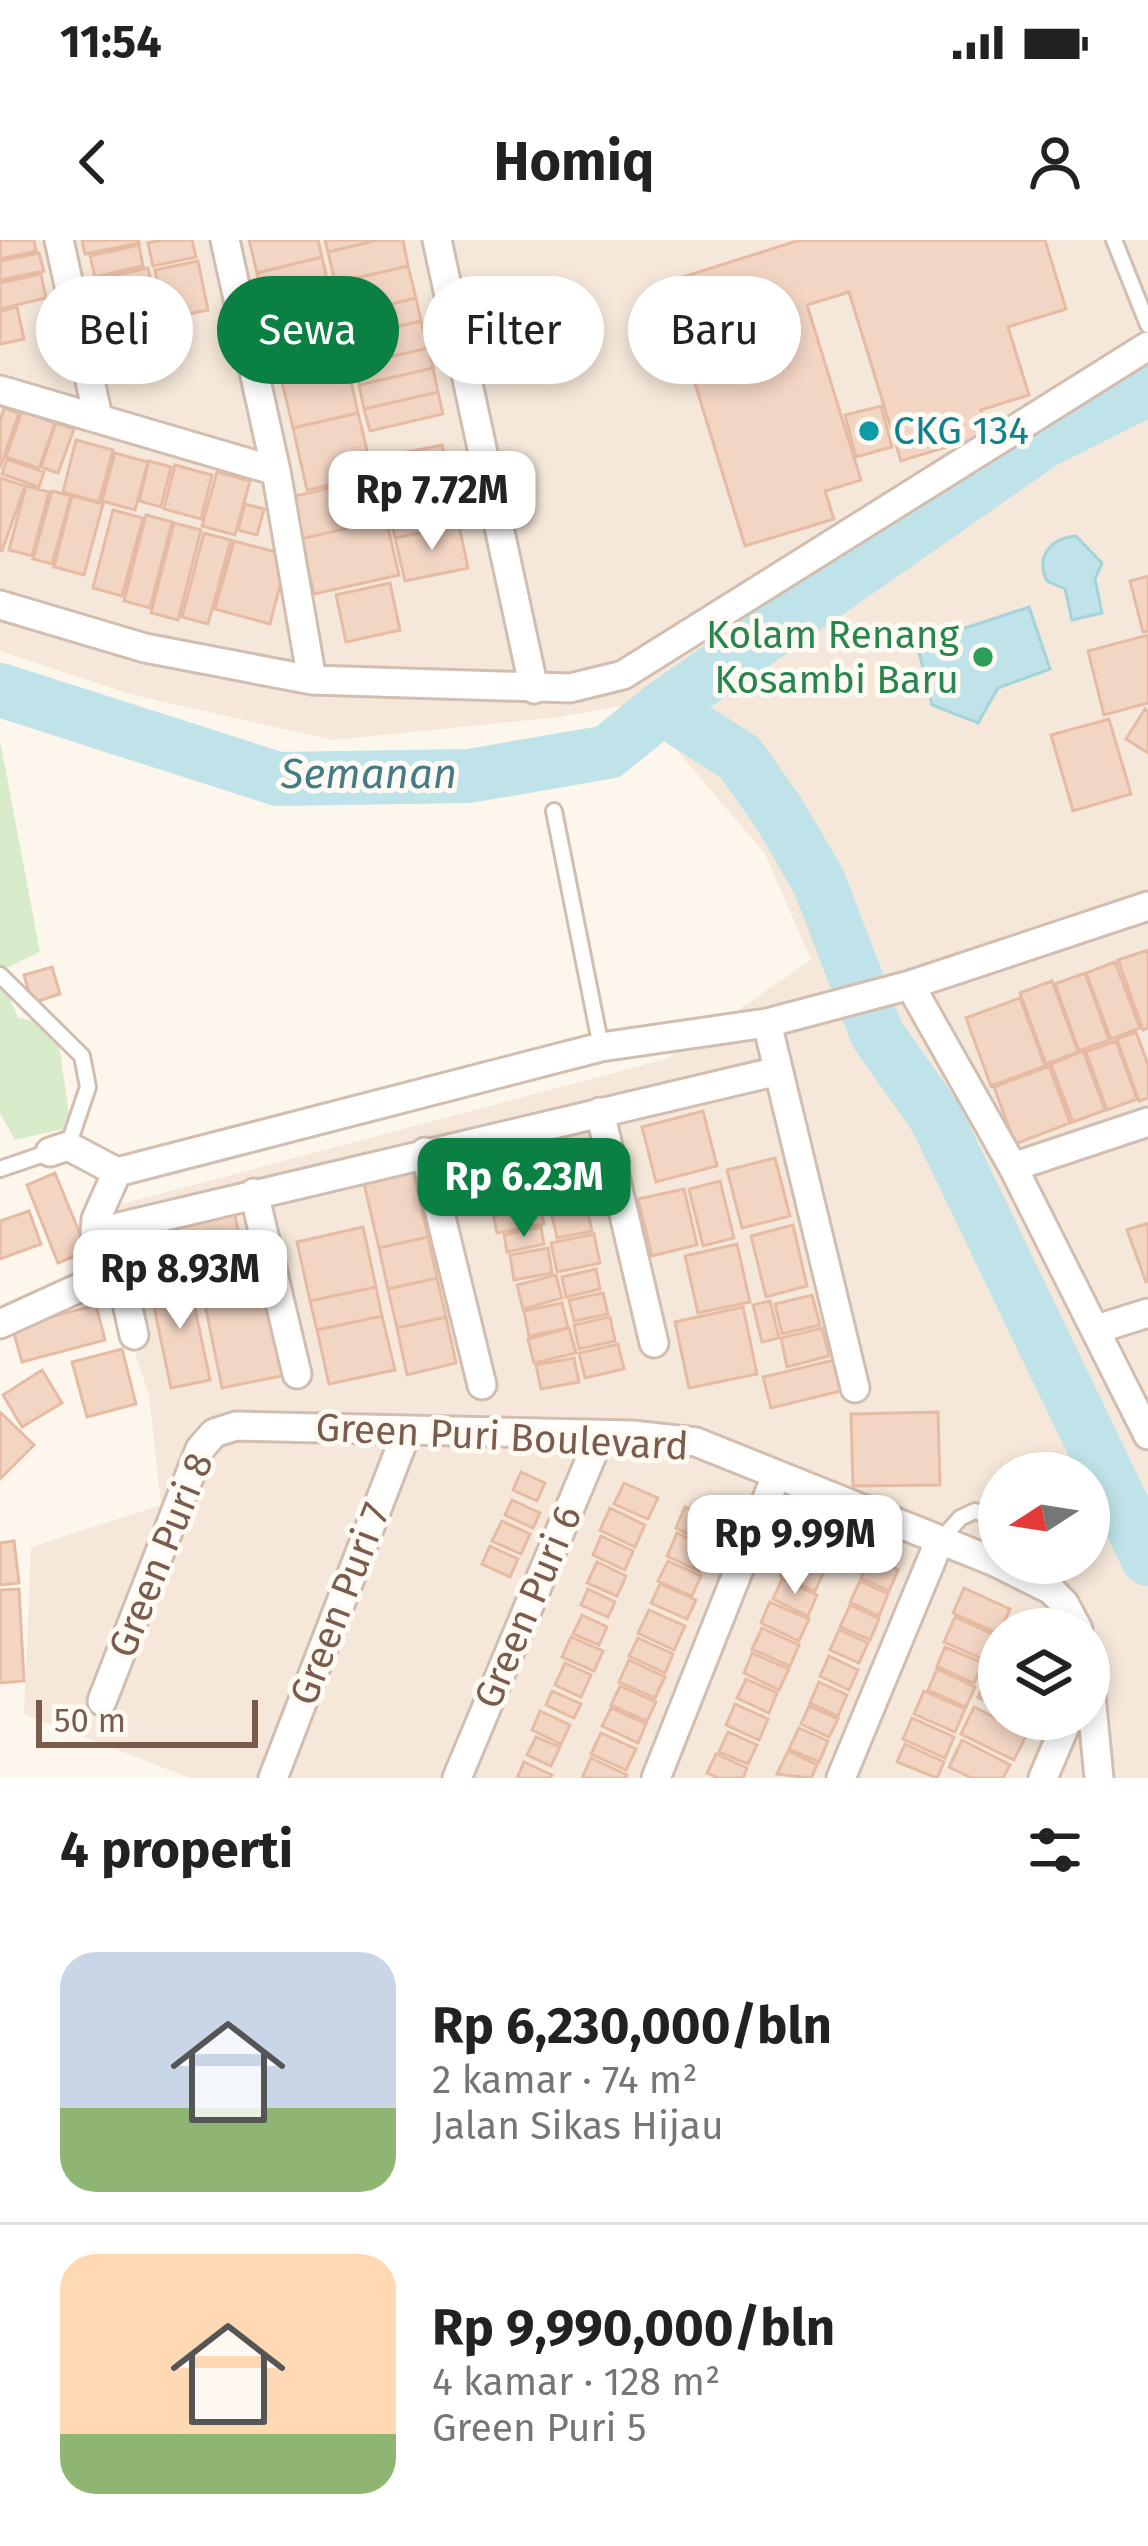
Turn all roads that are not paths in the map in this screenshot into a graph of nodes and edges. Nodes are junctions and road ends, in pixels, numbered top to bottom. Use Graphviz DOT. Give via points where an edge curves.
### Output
graph roads {
  1 [pos="59,240"];
  2 [pos="225,240"];
  3 [pos="437,240"];
  4 [pos="1114,240"];
  5 [pos="1148,325"];
  6 [pos="1148,346"];
  7 [pos="0,390"];
  8 [pos="98,418"];
  9 [pos="276,472"];
  10 [pos="0,605"];
  11 [pos="312,680"];
  12 [pos="534,689"];
  13 [pos="554,812"];
  14 [pos="1148,906"];
  15 [pos="0,976"];
  16 [pos="901,987"];
  17 [pos="767,1024"];
  18 [pos="602,1047"];
  19 [pos="778,1071"];
  20 [pos="600,1112"];
  21 [pos="1148,1122"];
  22 [pos="59,1149"];
  23 [pos="425,1152"];
  24 [pos="1013,1166"];
  25 [pos="0,1169"];
  26 [pos="117,1172"];
  27 [pos="254,1193"];
  28 [pos="1148,1313"];
  29 [pos="0,1324"];
  30 [pos="1097,1330"];
  31 [pos="134,1335"];
  32 [pos="654,1343"];
  33 [pos="296,1374"];
  34 [pos="482,1385"];
  35 [pos="855,1388"];
  36 [pos="236,1426"];
  37 [pos="407,1431"];
  38 [pos="1148,1435"];
  39 [pos="600,1436"];
  40 [pos="776,1476"];
  41 [pos="978,1512"];
  42 [pos="939,1542"];
  43 [pos="978,1552"];
  44 [pos="1041,1584"];
  45 [pos="1067,1608"];
  46 [pos="101,1701"];
  47 [pos="1059,1740"];
  48 [pos="1095,1740"];
  49 [pos="272,1778"];
  50 [pos="457,1778"];
  51 [pos="656,1778"];
  52 [pos="841,1778"];
  53 [pos="1043,1778"];
  54 [pos="1099,1778"];
  1 -- 8 [label="street"];
  2 -- 9 [label="street"];
  3 -- 12 [label="street"];
  4 -- 5 [label="lane"];
  6 -- 12 [label="street" via="623,675"];
  7 -- 8 [label="street"];
  8 -- 9 [label="street"];
  9 -- 11 [label="street"];
  10 -- 11 [label="street" via="145,648"];
  11 -- 12 [label="street"];
  13 -- 18 [label="lane"];
  14 -- 16 [label="street"];
  15 -- 22 [label="lane" via="82,1056 88,1087"];
  16 -- 17 [label="street"];
  16 -- 24 [label="street"];
  17 -- 18 [label="street"];
  17 -- 19 [label="street"];
  18 -- 26 [label="street"];
  19 -- 20 [label="street"];
  19 -- 35 [label="street"];
  20 -- 23 [label="street"];
  20 -- 32 [label="street"];
  21 -- 24 [label="street"];
  22 -- 25 [label="lane"];
  22 -- 26 [label="street"];
  23 -- 27 [label="street"];
  23 -- 34 [label="street"];
  24 -- 30 [label="street"];
  26 -- 29 [label="street" via="96,1219 92,1282"];
  27 -- 31 [label="street" via="113,1231"];
  27 -- 33 [label="street"];
  28 -- 30 [label="street"];
  30 -- 38 [label="street"];
  36 -- 37 [label="street, Green Puri Boulevard"];
  36 -- 46 [label="street, Green Puri 8" via="200,1449"];
  37 -- 39 [label="street, Green Puri Boulevard"];
  37 -- 49 [label="street, Green Puri 7"];
  39 -- 40 [label="street, Green Puri Boulevard" via="696,1442"];
  39 -- 50 [label="street, Green Puri 6"];
  40 -- 42 [label="street, Green Puri Boulevard"];
  40 -- 51 [label="street"];
  41 -- 42 [label="lane" via="960,1517"];
  42 -- 43 [label="street, Green Puri Boulevard"];
  42 -- 52 [label="street"];
  44 -- 45 [label="street, Green Puri Boulevard"];
  47 -- 53 [label="street"];
  48 -- 54 [label="street"];
}
